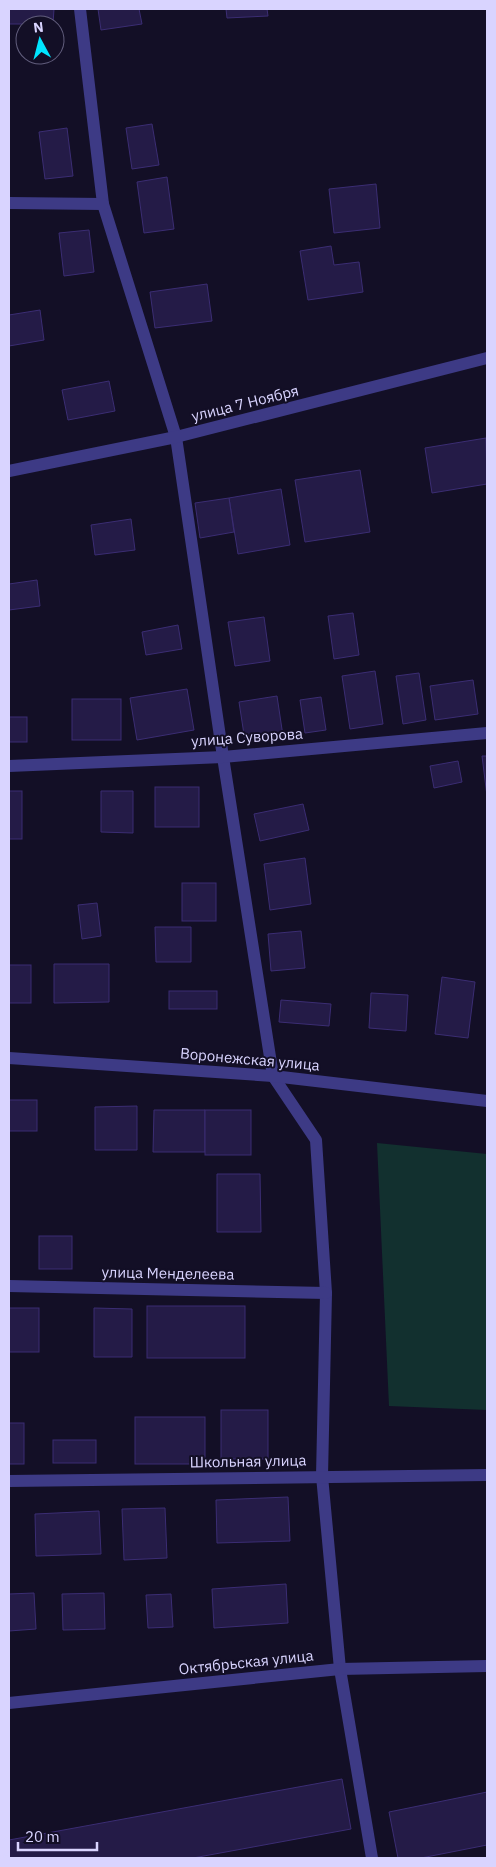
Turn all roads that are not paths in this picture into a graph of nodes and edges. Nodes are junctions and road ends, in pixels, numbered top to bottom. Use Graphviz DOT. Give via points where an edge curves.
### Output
graph roads {
  1 [pos="80,9"];
  2 [pos="9,203"];
  3 [pos="103,204"];
  4 [pos="487,358"];
  5 [pos="176,438"];
  6 [pos="9,471"];
  7 [pos="487,733"];
  8 [pos="223,757"];
  9 [pos="9,766"];
  10 [pos="9,1058"];
  11 [pos="273,1076"];
  12 [pos="487,1101"];
  13 [pos="9,1286"];
  14 [pos="326,1293"];
  15 [pos="487,1475"];
  16 [pos="322,1476"];
  17 [pos="9,1481"];
  18 [pos="487,1666"];
  19 [pos="340,1669"];
  20 [pos="9,1703"];
  21 [pos="372,1858"];
  1 -- 3 [label="street"];
  2 -- 3 [label="street"];
  3 -- 5 [label="street"];
  4 -- 5 [label="street, улица 7 Ноября"];
  5 -- 6 [label="street, улица 7 Ноября"];
  5 -- 8 [label="street"];
  7 -- 8 [label="street, улица Суворова"];
  8 -- 9 [label="street, улица Суворова"];
  8 -- 11 [label="street"];
  10 -- 11 [label="street, Воронежская улица"];
  11 -- 12 [label="street, Воронежская улица"];
  11 -- 14 [label="street" via="316,1140"];
  13 -- 14 [label="street, улица Менделеева"];
  14 -- 16 [label="street"];
  15 -- 16 [label="street, Школьная улица"];
  16 -- 17 [label="street, Школьная улица"];
  16 -- 19 [label="street"];
  18 -- 19 [label="street, Октябрьская улица"];
  19 -- 20 [label="street, Октябрьская улица"];
  19 -- 21 [label="street"];
}
